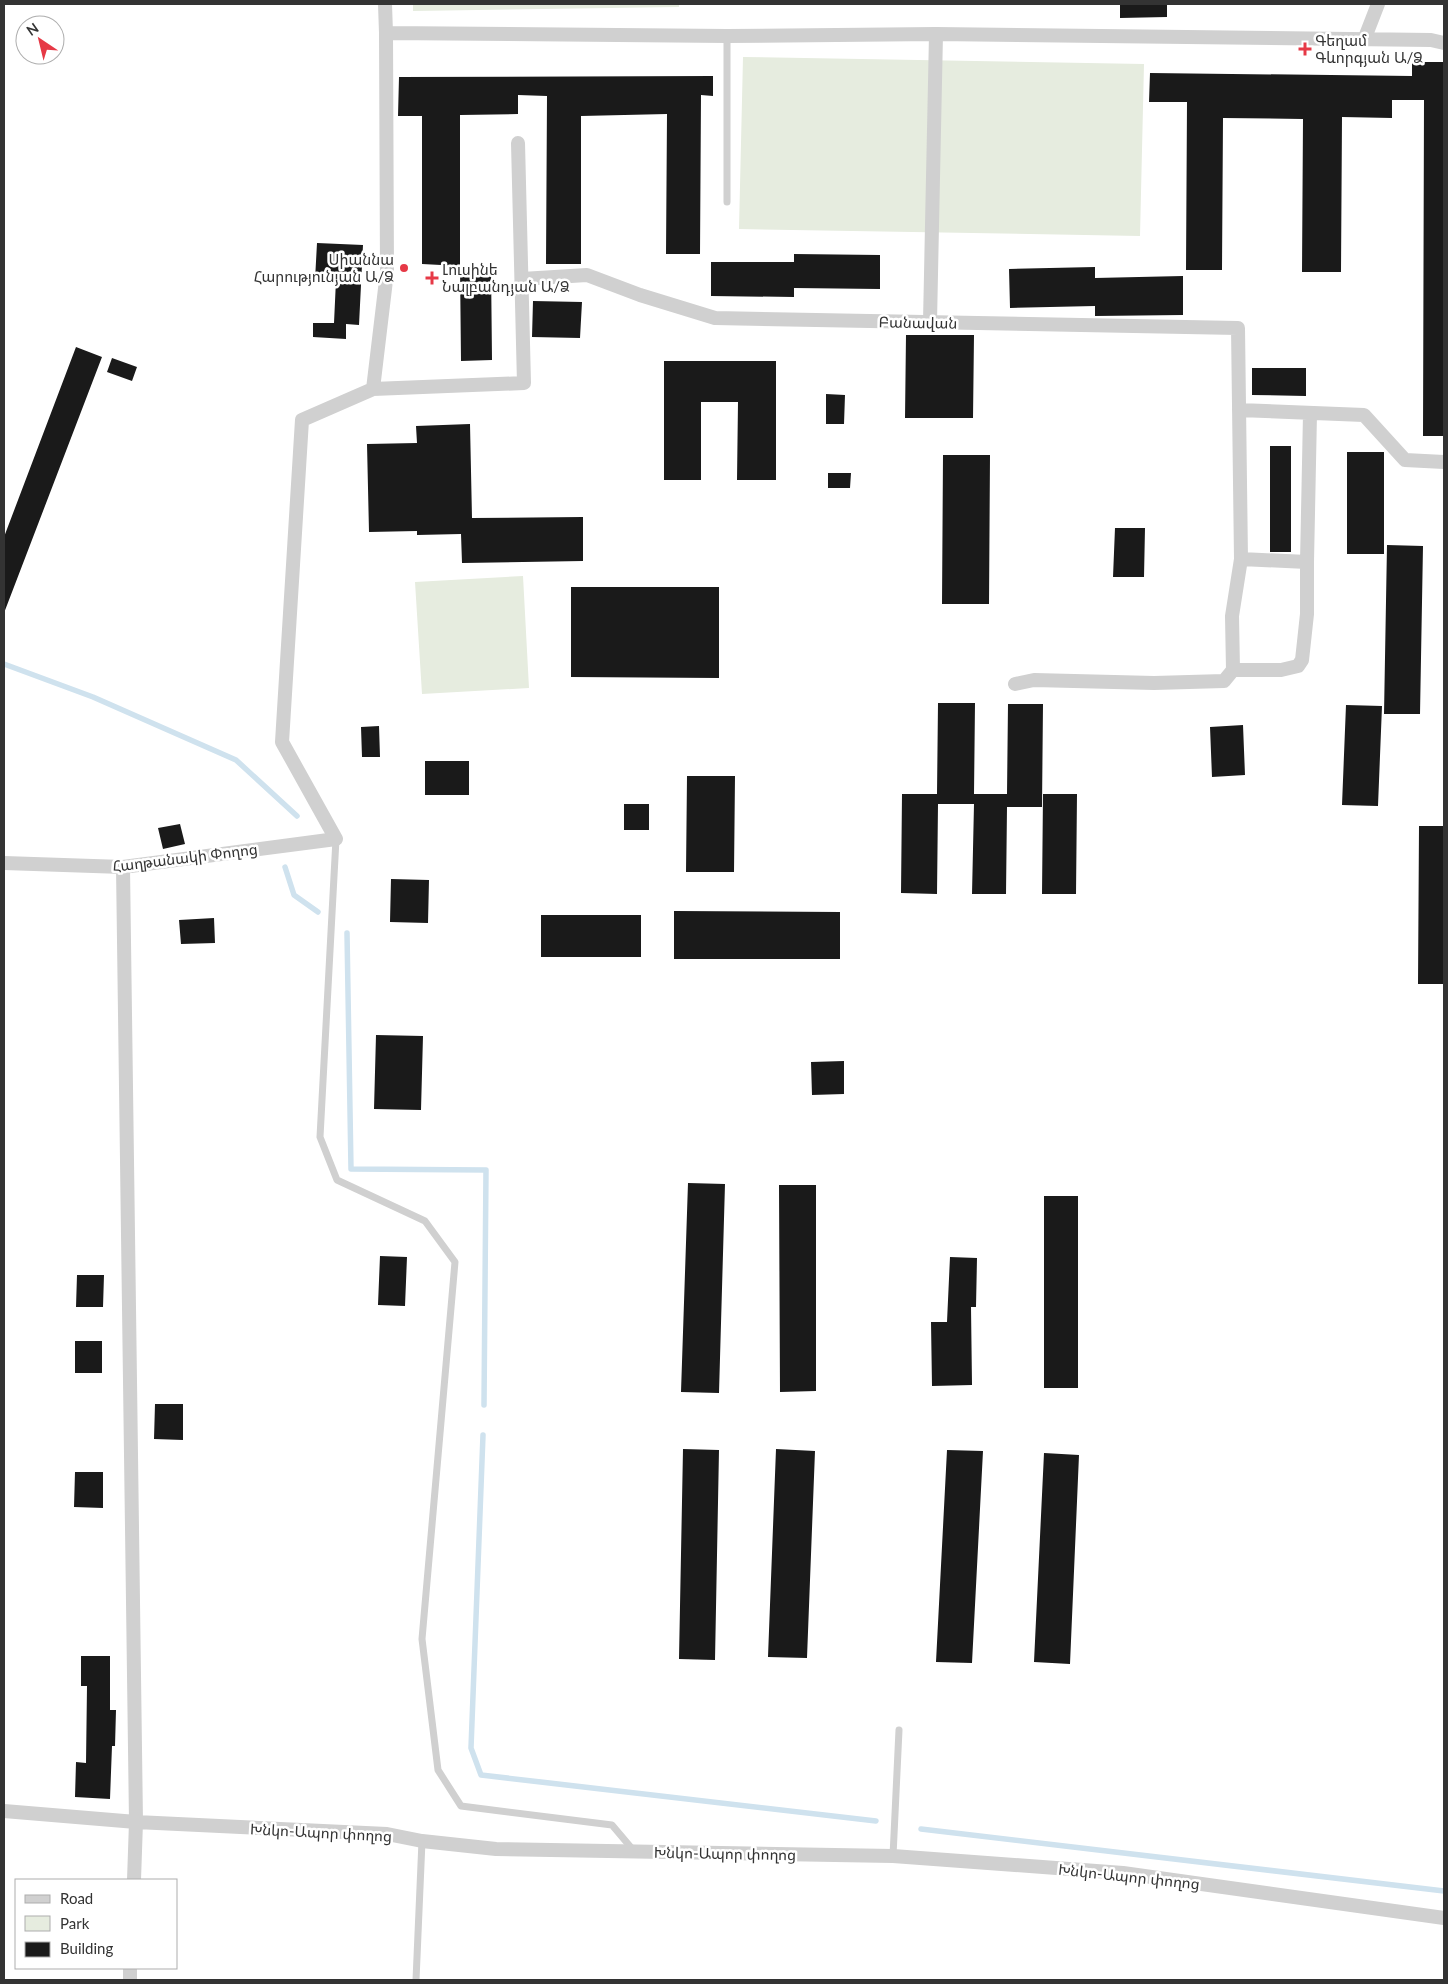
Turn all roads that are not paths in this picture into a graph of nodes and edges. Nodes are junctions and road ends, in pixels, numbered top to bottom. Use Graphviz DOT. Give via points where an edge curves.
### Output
graph roads {
  1 [pos="385,4"];
  2 [pos="1378,4"];
  3 [pos="386,33"];
  4 [pos="936,34"];
  5 [pos="727,36"];
  6 [pos="1364,40"];
  7 [pos="1444,43"];
  8 [pos="518,143"];
  9 [pos="727,202"];
  10 [pos="522,279"];
  11 [pos="930,322"];
  12 [pos="373,389"];
  13 [pos="1239,410"];
  14 [pos="1310,414"];
  15 [pos="1444,462"];
  16 [pos="1241,559"];
  17 [pos="1307,562"];
  18 [pos="1233,670"];
  19 [pos="1015,684"];
  20 [pos="336,839"];
  21 [pos="4,863"];
  22 [pos="123,868"];
  23 [pos="899,1730"];
  24 [pos="4,1811"];
  25 [pos="136,1822"];
  26 [pos="422,1841"];
  27 [pos="635,1852"];
  28 [pos="893,1856"];
  29 [pos="134,1879"];
  30 [pos="1444,1918"];
  31 [pos="416,1980"];
  1 -- 3 [label="street"];
  2 -- 6 [label="street"];
  3 -- 5 [label="street"];
  3 -- 12 [label="street" via="387,272"];
  4 -- 5 [label="street"];
  4 -- 6 [label="street"];
  4 -- 11 [label="street"];
  5 -- 9 [label="lane"];
  6 -- 7 [label="street" via="1431,40"];
  8 -- 10 [label="street"];
  10 -- 11 [label="street, Բանավան" via="588,275 715,318"];
  10 -- 12 [label="street" via="524,382"];
  11 -- 13 [label="street, Բանավան" via="1238,328"];
  12 -- 20 [label="street" via="302,420 282,742"];
  13 -- 14 [label="street"];
  13 -- 16 [label="street"];
  14 -- 15 [label="street" via="1364,415 1405,460"];
  14 -- 17 [label="street"];
  16 -- 17 [label="street"];
  16 -- 18 [label="street" via="1232,616"];
  17 -- 18 [label="street" via="1307,614 1302,660 1298,666 1281,670"];
  18 -- 19 [label="street" via="1224,681 1034,680"];
  20 -- 22 [label="street, Հաղթանակի Փողոց"];
  20 -- 27 [label="lane" via="320,1137 337,1180 425,1221 456,1262 422,1639 438,1770 461,1806 612,1825"];
  21 -- 22 [label="street, Հաղթանակի Փողոց"];
  22 -- 25 [label="street"];
  23 -- 28 [label="lane"];
  24 -- 25 [label="street, Խնկո-Ապոր փողոց"];
  25 -- 26 [label="street, Խնկո-Ապոր փողոց" via="387,1834"];
  25 -- 29 [label="street"];
  26 -- 27 [label="street, Խնկո-Ապոր փողոց" via="496,1849"];
  26 -- 31 [label="lane"];
  27 -- 28 [label="street, Խնկո-Ապոր փողոց"];
  28 -- 30 [label="street, Խնկո-Ապոր փողոց" via="1123,1873"];
}
